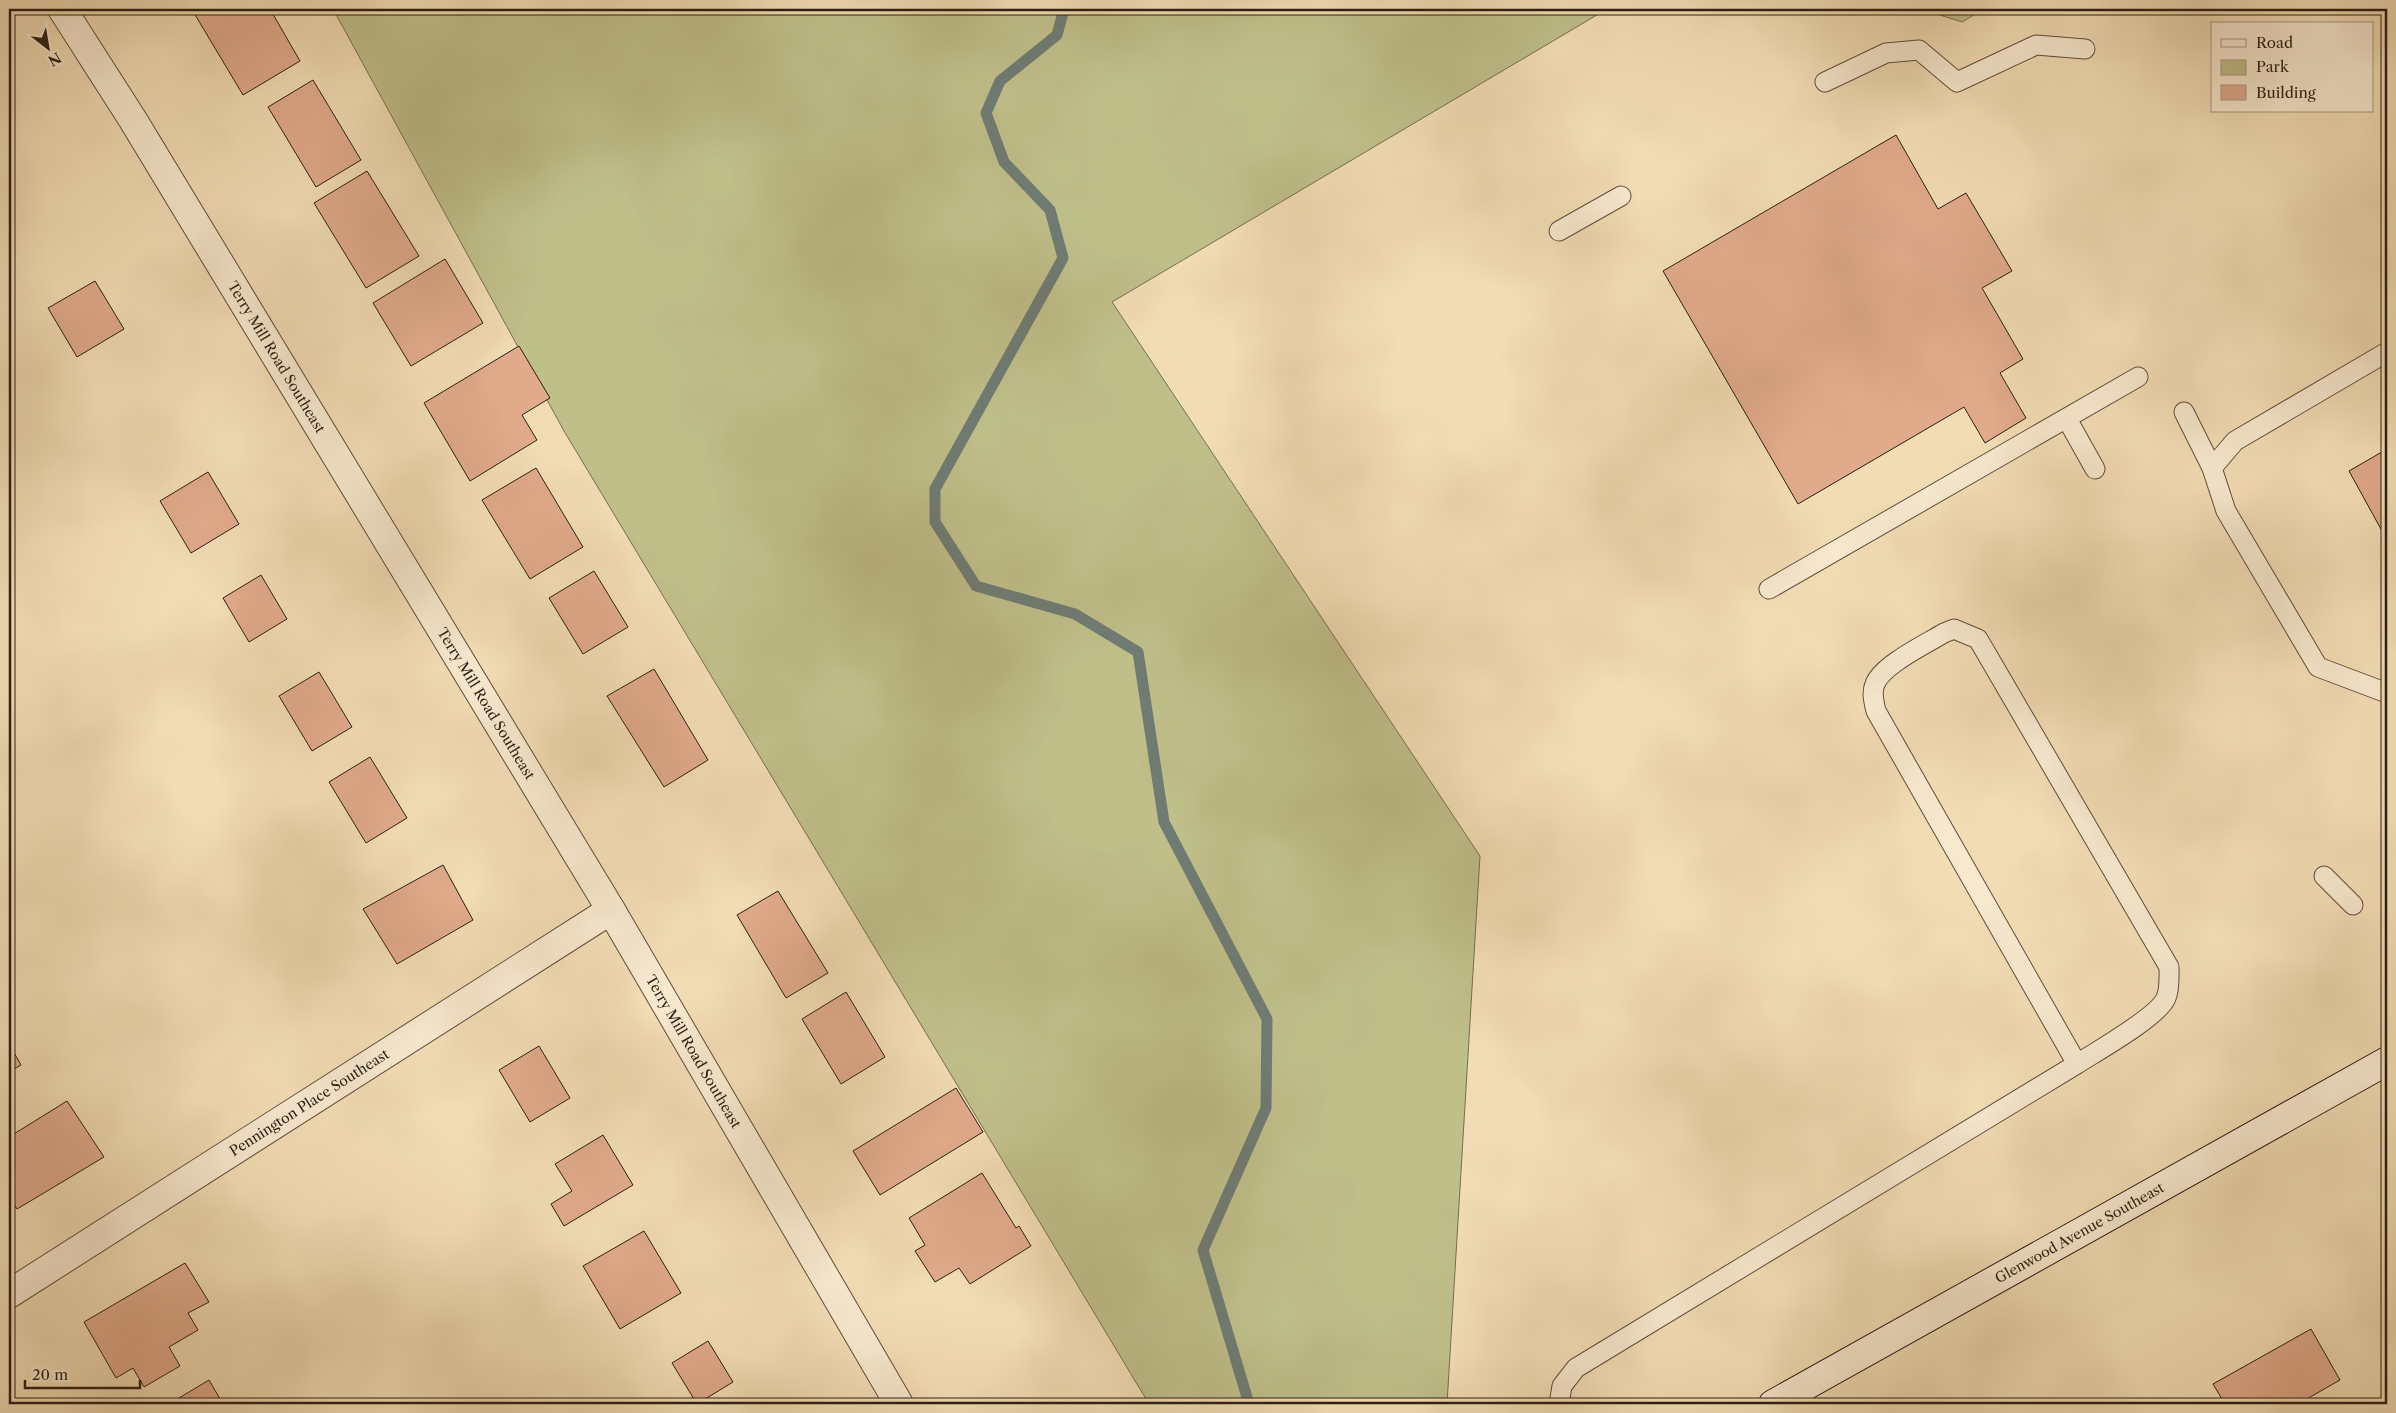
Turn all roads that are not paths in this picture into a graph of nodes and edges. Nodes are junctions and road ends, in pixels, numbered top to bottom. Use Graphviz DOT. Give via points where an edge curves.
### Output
graph roads {
  1 [pos="62,9"];
  2 [pos="2085,49"];
  3 [pos="1825,82"];
  4 [pos="1621,196"];
  5 [pos="1559,231"];
  6 [pos="2387,352"];
  7 [pos="2138,377"];
  8 [pos="2184,412"];
  9 [pos="2067,419"];
  10 [pos="2212,468"];
  11 [pos="2095,469"];
  12 [pos="1769,589"];
  13 [pos="2387,693"];
  14 [pos="2324,876"];
  15 [pos="2352,905"];
  16 [pos="611,910"];
  17 [pos="2387,1061"];
  18 [pos="2077,1064"];
  19 [pos="9,1294"];
  20 [pos="899,1404"];
  21 [pos="1559,1404"];
  22 [pos="1773,1404"];
  1 -- 16 [label="street, Terry Mill Road Southeast" via="133,120"];
  2 -- 3 [label="lane" via="2036,44 1957,82 1919,50 1886,54"];
  4 -- 5 [label="lane"];
  6 -- 10 [label="lane" via="2235,441"];
  7 -- 9 [label="lane"];
  8 -- 10 [label="lane"];
  9 -- 11 [label="lane"];
  9 -- 12 [label="lane"];
  10 -- 13 [label="lane" via="2226,511 2318,667"];
  14 -- 15 [label="lane"];
  16 -- 19 [label="street, Pennington Place Southeast"];
  16 -- 20 [label="street, Terry Mill Road Southeast"];
  17 -- 22 [label="street, Glenwood Avenue Southeast"];
  18 -- 18 [label="lane" via="1876,711 1872,697 1883,671 1954,629 1978,639 2169,968 2166,999 2154,1013"];
  18 -- 21 [label="lane" via="1576,1368 1562,1386"];
}
